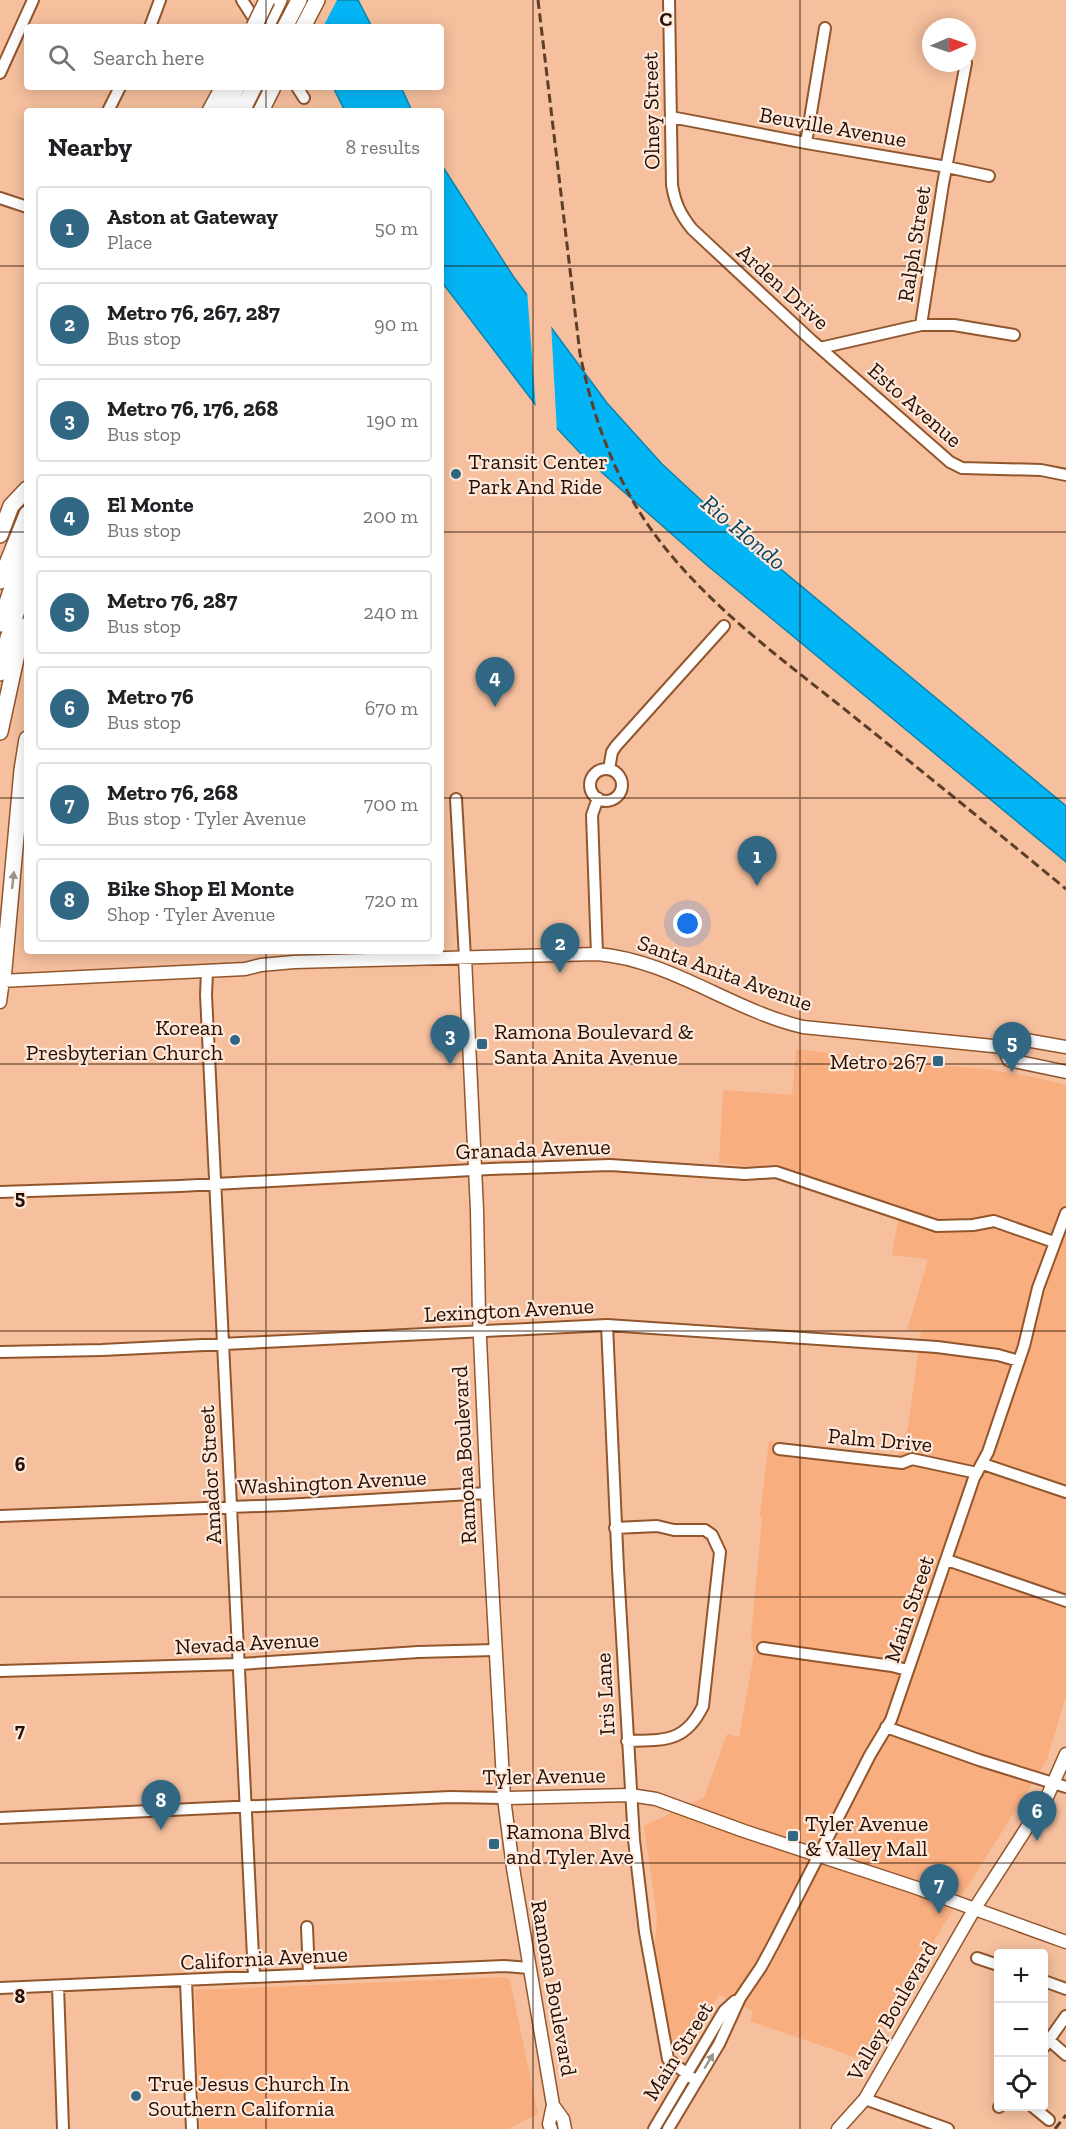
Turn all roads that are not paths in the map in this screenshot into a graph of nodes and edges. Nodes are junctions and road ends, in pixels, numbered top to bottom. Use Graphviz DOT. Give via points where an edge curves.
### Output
graph roads {
  1 [pos="33,0"];
  2 [pos="160,0"];
  3 [pos="242,0"];
  4 [pos="267,0"];
  5 [pos="279,0"];
  6 [pos="299,0"];
  7 [pos="317,0"];
  8 [pos="669,0"];
  9 [pos="151,24"];
  10 [pos="255,24"];
  11 [pos="257,24"];
  12 [pos="267,24"];
  13 [pos="287,24"];
  14 [pos="305,24"];
  15 [pos="825,28"];
  16 [pos="964,72"];
  17 [pos="0,73"];
  18 [pos="118,90"];
  19 [pos="221,90"];
  20 [pos="236,90"];
  21 [pos="252,90"];
  22 [pos="253,90"];
  23 [pos="272,90"];
  24 [pos="299,90"];
  25 [pos="304,98"];
  26 [pos="110,108"];
  27 [pos="212,108"];
  28 [pos="227,108"];
  29 [pos="244,108"];
  30 [pos="249,108"];
  31 [pos="262,108"];
  32 [pos="671,117"];
  33 [pos="806,143"];
  34 [pos="947,167"];
  35 [pos="989,176"];
  36 [pos="672,185"];
  37 [pos="0,198"];
  38 [pos="24,206"];
  39 [pos="921,325"];
  40 [pos="1014,335"];
  41 [pos="820,348"];
  42 [pos="1066,475"];
  43 [pos="24,492"];
  44 [pos="24,521"];
  45 [pos="0,535"];
  46 [pos="24,551"];
  47 [pos="0,581"];
  48 [pos="24,589"];
  49 [pos="0,624"];
  50 [pos="724,626"];
  51 [pos="24,634"];
  52 [pos="0,673"];
  53 [pos="0,732"];
  54 [pos="24,758"];
  55 [pos="609,769"];
  56 [pos="598,798"];
  57 [pos="456,799"];
  58 [pos="597,954"];
  59 [pos="329,957"];
  60 [pos="465,958"];
  61 [pos="207,970"];
  62 [pos="2,980"];
  63 [pos="0,1002"];
  64 [pos="1003,1047"];
  65 [pos="1066,1047"];
  66 [pos="1066,1072"];
  67 [pos="475,1170"];
  68 [pos="214,1184"];
  69 [pos="0,1192"];
  70 [pos="1066,1213"];
  71 [pos="1054,1242"];
  72 [pos="607,1325"];
  73 [pos="480,1330"];
  74 [pos="224,1344"];
  75 [pos="0,1352"];
  76 [pos="1019,1361"];
  77 [pos="779,1449"];
  78 [pos="980,1468"];
  79 [pos="1066,1492"];
  80 [pos="487,1493"];
  81 [pos="231,1507"];
  82 [pos="0,1516"];
  83 [pos="615,1528"];
  84 [pos="947,1560"];
  85 [pos="1066,1601"];
  86 [pos="763,1648"];
  87 [pos="495,1650"];
  88 [pos="240,1664"];
  89 [pos="908,1670"];
  90 [pos="0,1671"];
  91 [pos="886,1727"];
  92 [pos="627,1741"];
  93 [pos="1066,1754"];
  94 [pos="1060,1785"];
  95 [pos="630,1795"];
  96 [pos="504,1798"];
  97 [pos="246,1807"];
  98 [pos="0,1818"];
  99 [pos="819,1856"];
  100 [pos="975,1908"];
  101 [pos="307,1927"];
  102 [pos="1066,1942"];
  103 [pos="977,1958"];
  104 [pos="994,1963"];
  105 [pos="529,1968"];
  106 [pos="309,1975"];
  107 [pos="254,1977"];
  108 [pos="186,1981"];
  109 [pos="1048,1982"];
  110 [pos="58,1986"];
  111 [pos="0,1988"];
  112 [pos="1066,1989"];
  113 [pos="740,1998"];
  114 [pos="1066,2016"];
  115 [pos="1048,2041"];
  116 [pos="1048,2045"];
  117 [pos="1066,2055"];
  118 [pos="685,2074"];
  119 [pos="696,2081"];
  120 [pos="865,2099"];
  121 [pos="553,2105"];
  122 [pos="1038,2111"];
  123 [pos="1049,2120"];
  124 [pos="63,2129"];
  125 [pos="192,2129"];
  126 [pos="551,2129"];
  127 [pos="565,2129"];
  128 [pos="654,2129"];
  129 [pos="668,2129"];
  130 [pos="838,2129"];
  131 [pos="948,2129"];
  1 -- 17 [label="street"];
  2 -- 9 [label="street"];
  3 -- 11 [label="street"];
  4 -- 10 [label="highway, bridge"];
  5 -- 12 [label="highway"];
  6 -- 13 [label="highway"];
  7 -- 14 [label="highway"];
  8 -- 32 [label="street, Olney Street"];
  15 -- 33 [label="street"];
  16 -- 34 [label="street, Ralph Street"];
  18 -- 26 [label="street"];
  19 -- 27 [label="highway"];
  20 -- 28 [label="highway"];
  21 -- 29 [label="highway"];
  22 -- 30 [label="highway"];
  23 -- 31 [label="highway"];
  24 -- 25 [label="street"];
  32 -- 33 [label="street, Beuville Avenue"];
  32 -- 36 [label="street, Olney Street"];
  33 -- 34 [label="street, Beuville Avenue"];
  34 -- 35 [label="street, Beuville Avenue"];
  34 -- 39 [label="street, Ralph Street"];
  36 -- 41 [label="street, Arden Drive" via="675,203 692,229"];
  37 -- 38 [label="street"];
  39 -- 40 [label="street, Arden Drive" via="954,325"];
  39 -- 41 [label="street, Arden Drive"];
  41 -- 42 [label="street, Esto Avenue" via="950,462 962,468 1041,470"];
  43 -- 45 [label="highway" via="11,506"];
  44 -- 47 [label="highway"];
  46 -- 49 [label="highway"];
  48 -- 52 [label="highway"];
  50 -- 55 [label="street" via="616,746"];
  51 -- 53 [label="highway"];
  62 -- 54 [label="highway, one-way"];
  55 -- 56 [label="street" via="595,773 590,782 591,791"];
  55 -- 56 [label="street" via="620,778 619,792 612,799"];
  56 -- 58 [label="street" via="592,815"];
  57 -- 60 [label="street, Ramona Boulevard"];
  58 -- 60 [label="main road, Santa Anita Avenue"];
  58 -- 64 [label="main road, Santa Anita Avenue" via="649,964 771,1018 803,1027"];
  59 -- 60 [label="main road, Santa Anita Avenue"];
  59 -- 61 [label="main road, Santa Anita Avenue" via="246,969"];
  60 -- 67 [label="main road, Ramona Boulevard"];
  61 -- 62 [label="main road, Santa Anita Avenue"];
  61 -- 68 [label="street, Amador Street"];
  62 -- 63 [label="main road"];
  64 -- 65 [label="main road, Santa Anita Avenue" via="1016,1039"];
  64 -- 66 [label="main road" via="1009,1060"];
  67 -- 68 [label="street, Granada Avenue"];
  67 -- 71 [label="street, Granada Avenue" via="610,1165 745,1174 776,1172 937,1226 994,1221"];
  67 -- 73 [label="main road, Ramona Boulevard"];
  68 -- 69 [label="street, Granada Avenue"];
  68 -- 74 [label="street, Amador Street"];
  70 -- 71 [label="street, Main Street"];
  71 -- 76 [label="street, Main Street"];
  72 -- 73 [label="street, Lexington Avenue"];
  72 -- 76 [label="street, Lexington Avenue" via="947,1348"];
  72 -- 83 [label="street, Iris Lane"];
  73 -- 74 [label="street, Lexington Avenue"];
  73 -- 80 [label="main road, Ramona Boulevard"];
  74 -- 75 [label="street, Lexington Avenue"];
  74 -- 81 [label="street, Amador Street"];
  76 -- 78 [label="street, Main Street"];
  77 -- 78 [label="street, Palm Drive"];
  78 -- 79 [label="street, Palm Drive"];
  78 -- 84 [label="street, Main Street"];
  80 -- 81 [label="street, Washington Avenue"];
  80 -- 87 [label="main road, Ramona Boulevard"];
  81 -- 82 [label="street, Washington Avenue"];
  81 -- 88 [label="street, Amador Street"];
  83 -- 92 [label="street, Iris Lane"];
  83 -- 92 [label="street" via="705,1530 720,1552 703,1706 696,1720 677,1736"];
  84 -- 85 [label="street"];
  84 -- 89 [label="street, Main Street"];
  86 -- 89 [label="street"];
  87 -- 88 [label="street, Nevada Avenue"];
  87 -- 96 [label="main road, Ramona Boulevard"];
  88 -- 90 [label="street, Nevada Avenue"];
  88 -- 97 [label="street, Amador Street"];
  89 -- 91 [label="street, Main Street"];
  91 -- 94 [label="street"];
  91 -- 99 [label="street, Main Street"];
  92 -- 95 [label="street, Iris Lane"];
  93 -- 94 [label="main road, Valley Boulevard"];
  94 -- 100 [label="main road, Valley Boulevard"];
  95 -- 96 [label="main road, Tyler Avenue"];
  95 -- 99 [label="main road, Tyler Avenue" via="656,1799"];
  95 -- 118 [label="street, Iris Lane" via="645,1932 668,2059"];
  96 -- 97 [label="street, Tyler Avenue"];
  96 -- 105 [label="main road, Ramona Boulevard"];
  97 -- 98 [label="street, Tyler Avenue"];
  97 -- 107 [label="street, Amador Street"];
  99 -- 100 [label="main road, Tyler Avenue"];
  99 -- 113 [label="street, Main Street"];
  100 -- 102 [label="main road, Tyler Avenue"];
  100 -- 120 [label="main road, Valley Boulevard"];
  101 -- 106 [label="street"];
  103 -- 104 [label="street"];
  105 -- 106 [label="street, California Avenue"];
  105 -- 121 [label="main road, Ramona Boulevard"];
  106 -- 107 [label="street, California Avenue"];
  107 -- 108 [label="street, California Avenue"];
  108 -- 110 [label="street, California Avenue"];
  108 -- 125 [label="street"];
  109 -- 112 [label="street"];
  110 -- 111 [label="street, California Avenue"];
  110 -- 124 [label="street"];
  113 -- 118 [label="street, Main Street" via="724,2011"];
  119 -- 113 [label="street, Main Street, one-way"];
  114 -- 115 [label="street"];
  116 -- 117 [label="street"];
  118 -- 119 [label="street, Iris Lane"];
  118 -- 128 [label="street, Main Street"];
  119 -- 129 [label="street, Main Street"];
  120 -- 130 [label="main road, Valley Boulevard"];
  120 -- 131 [label="street"];
  121 -- 126 [label="main road, Ramona Boulevard"];
  121 -- 127 [label="main road, Ramona Boulevard"];
  122 -- 123 [label="street"];
}
